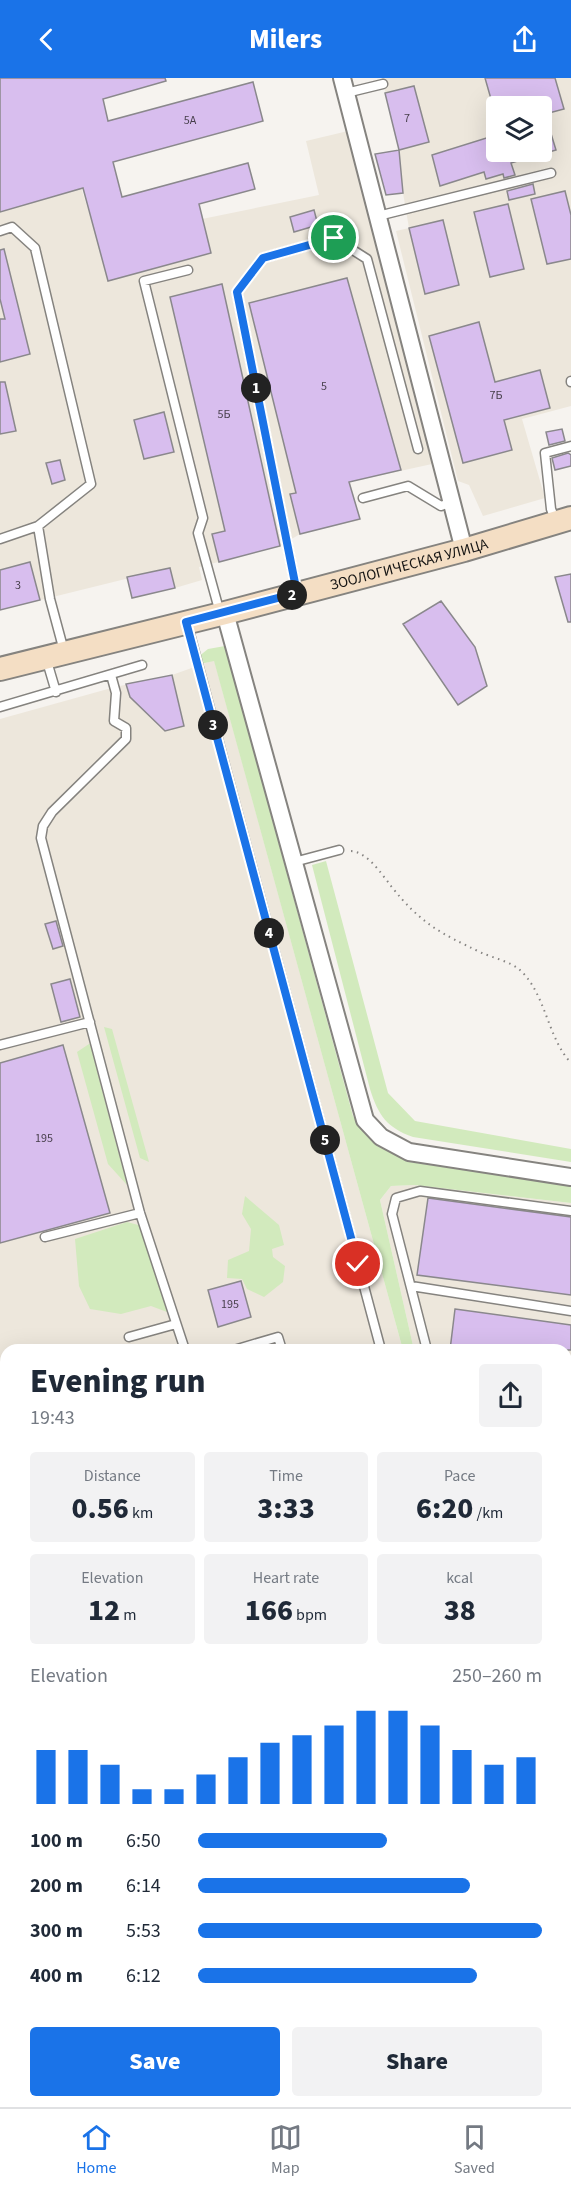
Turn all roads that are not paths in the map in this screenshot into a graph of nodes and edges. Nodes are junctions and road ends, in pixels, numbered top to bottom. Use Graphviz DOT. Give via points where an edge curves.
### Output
graph roads {
  1 [pos="383,84"];
  2 [pos="344,85"];
  3 [pos="551,173"];
  4 [pos="378,216"];
  5 [pos="0,231"];
  6 [pos="188,270"];
  7 [pos="571,446"];
  8 [pos="418,449"];
  9 [pos="363,498"];
  10 [pos="452,502"];
  11 [pos="563,520"];
  12 [pos="38,526"];
  13 [pos="0,539"];
  14 [pos="464,550"];
  15 [pos="297,593"];
  16 [pos="223,613"];
  17 [pos="186,622"];
  18 [pos="55,655"];
  19 [pos="142,666"];
  20 [pos="0,669"];
  21 [pos="111,675"];
  22 [pos="56,692"];
  23 [pos="0,706"];
  24 [pos="339,850"];
  25 [pos="294,862"];
  26 [pos="90,1022"];
  27 [pos="0,1046"];
  28 [pos="571,1177"];
  29 [pos="571,1211"];
  30 [pos="140,1213"];
  31 [pos="45,1237"];
  32 [pos="411,1286"];
  33 [pos="571,1311"];
  34 [pos="176,1324"];
  35 [pos="129,1337"];
  36 [pos="183,1344"];
  37 [pos="254,1344"];
  38 [pos="280,1344"];
  39 [pos="379,1344"];
  40 [pos="426,1344"];
  1 -- 2 [label="lane"];
  2 -- 4 [label="street"];
  3 -- 4 [label="lane"];
  4 -- 10 [label="street"];
  5 -- 12 [label="lane" via="12,227 35,248 91,484"];
  6 -- 16 [label="lane" via="144,281 203,518 198,533"];
  7 -- 11 [label="lane" via="545,453 551,509"];
  8 -- 15 [label="lane" via="367,260 334,238 263,258 237,292"];
  9 -- 10 [label="lane" via="408,486 441,506"];
  10 -- 14 [label="street"];
  11 -- 14 [label="street, ЗООЛОГИЧЕСКАЯ УЛИЦА"];
  12 -- 13 [label="lane"];
  12 -- 18 [label="lane"];
  14 -- 15 [label="street, ЗООЛОГИЧЕСКАЯ УЛИЦА"];
  15 -- 16 [label="street, ЗООЛОГИЧЕСКАЯ УЛИЦА"];
  16 -- 17 [label="street, ЗООЛОГИЧЕСКАЯ УЛИЦА"];
  16 -- 25 [label="street"];
  17 -- 18 [label="street, ЗООЛОГИЧЕСКАЯ УЛИЦА"];
  17 -- 39 [label="lane"];
  18 -- 20 [label="street, ЗООЛОГИЧЕСКАЯ УЛИЦА"];
  18 -- 22 [label="lane"];
  19 -- 21 [label="lane"];
  21 -- 22 [label="lane"];
  21 -- 26 [label="lane" via="116,693 114,721 126,728 126,739 52,812 41,838"];
  22 -- 23 [label="lane"];
  24 -- 25 [label="lane"];
  25 -- 28 [label="street" via="365,1120 381,1137 409,1152"];
  26 -- 27 [label="lane"];
  26 -- 30 [label="lane"];
  29 -- 32 [label="lane" via="420,1191 396,1198 392,1214"];
  30 -- 31 [label="lane"];
  30 -- 34 [label="lane"];
  32 -- 33 [label="lane"];
  32 -- 40 [label="lane"];
  34 -- 35 [label="lane"];
  34 -- 36 [label="lane"];
  37 -- 38 [label="lane" via="278,1337"];
}
